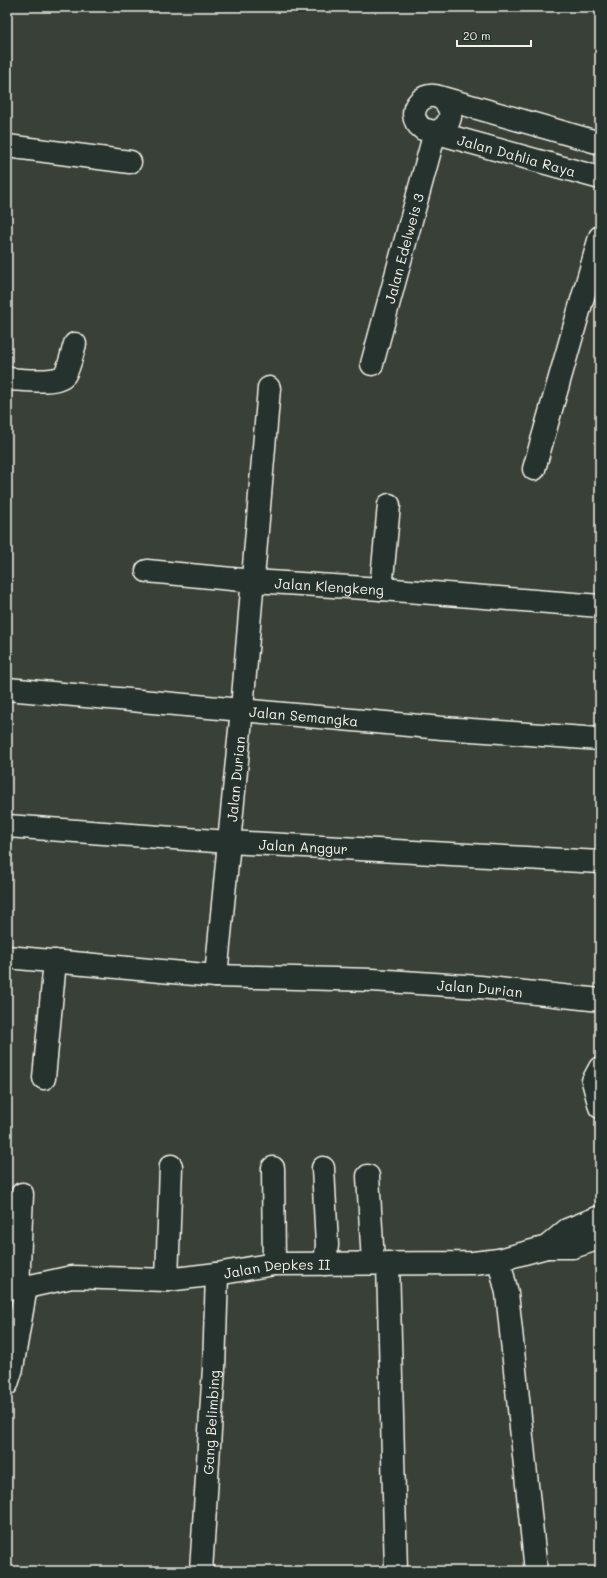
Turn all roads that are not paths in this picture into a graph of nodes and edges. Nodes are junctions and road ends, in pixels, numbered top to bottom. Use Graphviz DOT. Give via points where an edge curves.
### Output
graph roads {
  1 [pos="435,132"];
  2 [pos="600,143"];
  3 [pos="7,146"];
  4 [pos="130,162"];
  5 [pos="600,178"];
  6 [pos="600,237"];
  7 [pos="75,344"];
  8 [pos="372,364"];
  9 [pos="7,379"];
  10 [pos="269,388"];
  11 [pos="534,469"];
  12 [pos="389,505"];
  13 [pos="147,571"];
  14 [pos="253,582"];
  15 [pos="381,589"];
  16 [pos="600,606"];
  17 [pos="7,689"];
  18 [pos="242,709"];
  19 [pos="600,739"];
  20 [pos="7,826"];
  21 [pos="229,842"];
  22 [pos="600,862"];
  23 [pos="7,957"];
  24 [pos="55,961"];
  25 [pos="216,976"];
  26 [pos="600,1000"];
  27 [pos="600,1068"];
  28 [pos="44,1078"];
  29 [pos="600,1107"];
  30 [pos="171,1166"];
  31 [pos="273,1168"];
  32 [pos="323,1168"];
  33 [pos="368,1176"];
  34 [pos="22,1194"];
  35 [pos="600,1217"];
  36 [pos="600,1238"];
  37 [pos="547,1247"];
  38 [pos="499,1260"];
  39 [pos="380,1263"];
  40 [pos="274,1264"];
  41 [pos="325,1264"];
  42 [pos="217,1274"];
  43 [pos="167,1280"];
  44 [pos="17,1288"];
  45 [pos="7,1384"];
  46 [pos="201,1571"];
  47 [pos="396,1571"];
  48 [pos="536,1571"];
  1 -- 2 [label="street, Jalan Dahlia Raya" via="428,132 418,126 414,115 418,103 433,96"];
  1 -- 5 [label="street, Jalan Dahlia Raya"];
  1 -- 8 [label="street, Jalan Edelweis 3"];
  3 -- 4 [label="street"];
  6 -- 11 [label="street"];
  7 -- 9 [label="street" via="62,378 54,381"];
  10 -- 14 [label="street"];
  12 -- 15 [label="street"];
  13 -- 14 [label="street, Jalan Klengkeng"];
  14 -- 15 [label="street, Jalan Klengkeng"];
  14 -- 18 [label="street, Jalan Durian"];
  15 -- 16 [label="street, Jalan Klengkeng"];
  17 -- 18 [label="street, Jalan Semangka"];
  18 -- 19 [label="street, Jalan Semangka" via="442,728"];
  18 -- 21 [label="street, Jalan Durian"];
  20 -- 21 [label="street, Jalan Anggur"];
  21 -- 22 [label="street, Jalan Anggur"];
  21 -- 25 [label="street, Jalan Durian"];
  23 -- 24 [label="street, Jalan Durian"];
  24 -- 25 [label="street, Jalan Durian"];
  24 -- 28 [label="street"];
  25 -- 26 [label="street, Jalan Durian" via="480,986"];
  27 -- 29 [label="street" via="593,1081"];
  30 -- 43 [label="street"];
  31 -- 40 [label="street"];
  32 -- 41 [label="street"];
  33 -- 39 [label="street"];
  34 -- 44 [label="street"];
  35 -- 37 [label="street, Jalan Depkes II" via="567,1230"];
  36 -- 37 [label="street, Jalan Depkes II" via="573,1247"];
  37 -- 38 [label="street, Jalan Depkes II"];
  38 -- 39 [label="street, Jalan Depkes II" via="473,1263"];
  38 -- 48 [label="street" via="507,1293"];
  39 -- 41 [label="street, Jalan Depkes II"];
  39 -- 47 [label="street"];
  40 -- 41 [label="street, Jalan Depkes II"];
  40 -- 42 [label="street, Jalan Depkes II"];
  42 -- 43 [label="street, Jalan Depkes II"];
  42 -- 46 [label="street, Gang Belimbing" via="214,1368"];
  43 -- 44 [label="street, Jalan Depkes II" via="72,1277"];
  44 -- 45 [label="street" via="12,1368"];
}
